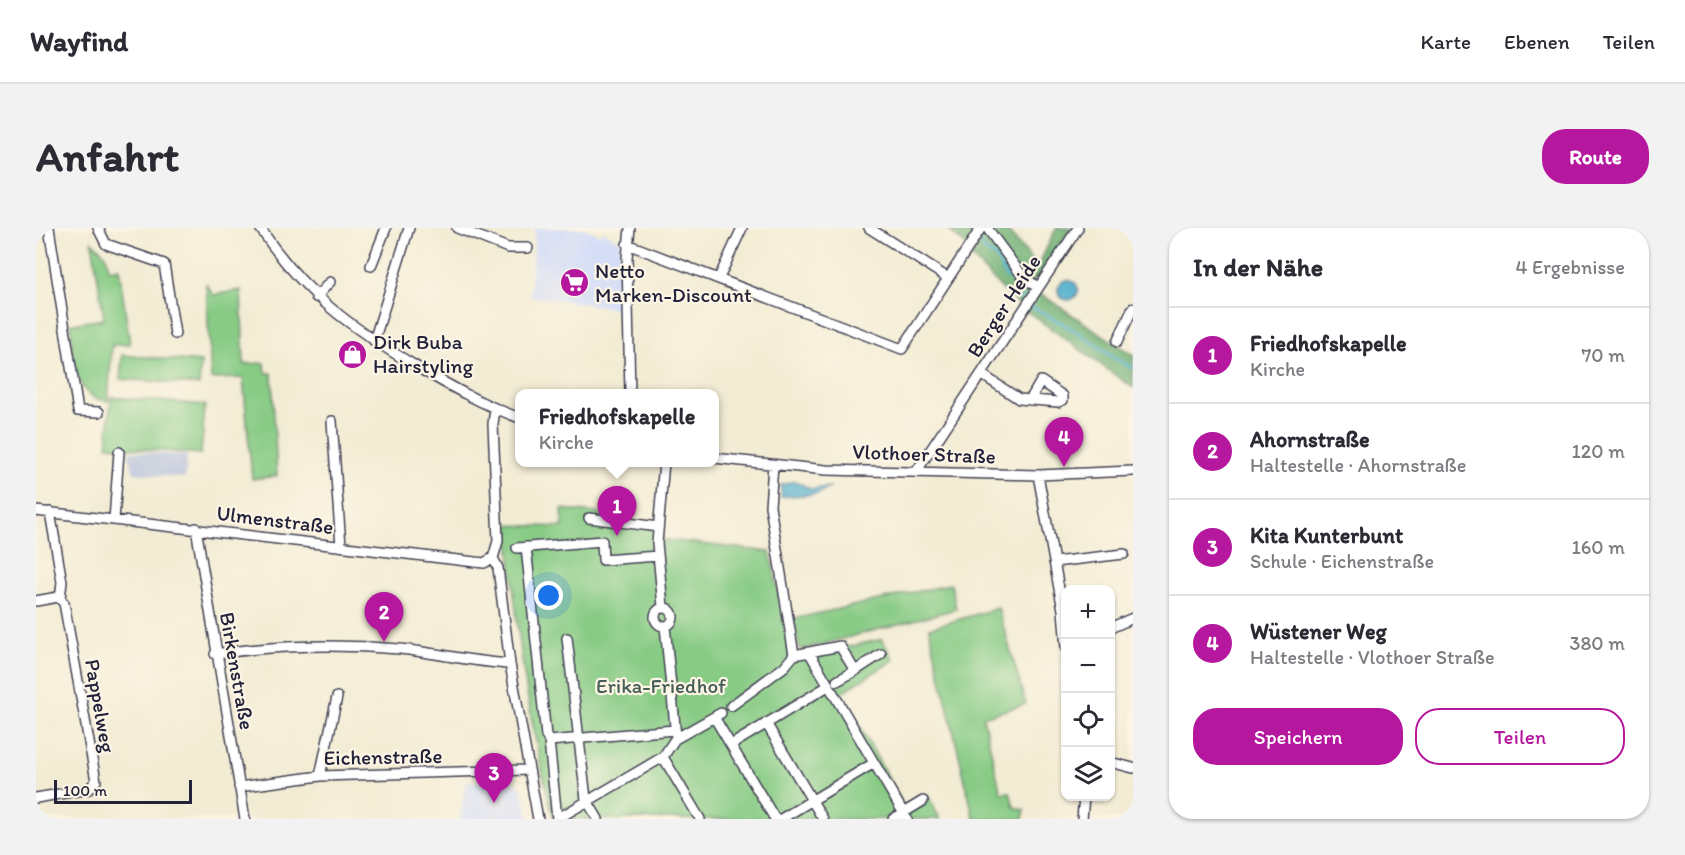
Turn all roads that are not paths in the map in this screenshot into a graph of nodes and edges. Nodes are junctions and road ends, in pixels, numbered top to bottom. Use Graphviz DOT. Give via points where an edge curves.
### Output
graph roads {
  1 [pos="49,228"];
  2 [pos="98,228"];
  3 [pos="261,228"];
  4 [pos="386,228"];
  5 [pos="409,228"];
  6 [pos="457,228"];
  7 [pos="630,228"];
  8 [pos="742,228"];
  9 [pos="869,228"];
  10 [pos="981,228"];
  11 [pos="987,228"];
  12 [pos="1078,228"];
  13 [pos="627,244"];
  14 [pos="528,248"];
  15 [pos="371,266"];
  16 [pos="719,278"];
  17 [pos="948,278"];
  18 [pos="330,282"];
  19 [pos="1037,287"];
  20 [pos="316,297"];
  21 [pos="1133,308"];
  22 [pos="175,334"];
  23 [pos="374,341"];
  24 [pos="1118,342"];
  25 [pos="981,374"];
  26 [pos="630,389"];
  27 [pos="1030,399"];
  28 [pos="495,409"];
  29 [pos="99,412"];
  30 [pos="515,416"];
  31 [pos="332,422"];
  32 [pos="119,452"];
  33 [pos="719,459"];
  34 [pos="773,465"];
  35 [pos="664,467"];
  36 [pos="1132,470"];
  37 [pos="916,472"];
  38 [pos="1038,475"];
  39 [pos="36,511"];
  40 [pos="50,512"];
  41 [pos="589,518"];
  42 [pos="114,520"];
  43 [pos="658,527"];
  44 [pos="196,528"];
  45 [pos="341,546"];
  46 [pos="1124,554"];
  47 [pos="658,556"];
  48 [pos="493,558"];
  49 [pos="1054,562"];
  50 [pos="60,598"];
  51 [pos="36,601"];
  52 [pos="1061,608"];
  53 [pos="1133,618"];
  54 [pos="1115,626"];
  55 [pos="567,638"];
  56 [pos="809,652"];
  57 [pos="216,654"];
  58 [pos="881,654"];
  59 [pos="794,655"];
  60 [pos="510,664"];
  61 [pos="855,670"];
  62 [pos="833,684"];
  63 [pos="337,697"];
  64 [pos="731,706"];
  65 [pos="766,723"];
  66 [pos="675,734"];
  67 [pos="577,738"];
  68 [pos="549,741"];
  69 [pos="731,745"];
  70 [pos="663,757"];
  71 [pos="1115,763"];
  72 [pos="874,764"];
  73 [pos="1133,768"];
  74 [pos="527,770"];
  75 [pos="320,776"];
  76 [pos="239,787"];
  77 [pos="36,798"];
  78 [pos="812,800"];
  79 [pos="923,801"];
  80 [pos="1084,801"];
  81 [pos="588,802"];
  82 [pos="906,816"];
  83 [pos="245,819"];
  84 [pos="538,819"];
  85 [pos="598,819"];
  86 [pos="700,819"];
  87 [pos="775,819"];
  88 [pos="781,819"];
  89 [pos="824,819"];
  90 [pos="893,819"];
  91 [pos="1082,819"];
  1 -- 29 [label="street" via="78,411"];
  2 -- 22 [label="street" via="106,244 164,264"];
  3 -- 20 [label="street"];
  4 -- 15 [label="street"];
  5 -- 23 [label="street"];
  6 -- 14 [label="street" via="508,248"];
  7 -- 13 [label="street"];
  8 -- 16 [label="street"];
  9 -- 17 [label="street"];
  10 -- 17 [label="street"];
  11 -- 19 [label="street" via="1021,274"];
  12 -- 19 [label="street, Berger Heide"];
  13 -- 16 [label="street"];
  13 -- 26 [label="street"];
  16 -- 17 [label="street" via="902,349"];
  18 -- 20 [label="street"];
  19 -- 25 [label="street, Berger Heide"];
  20 -- 23 [label="street"];
  21 -- 24 [label="street"];
  23 -- 28 [label="street"];
  25 -- 27 [label="street, Berger Heide" via="1014,397"];
  25 -- 37 [label="street, Berger Heide"];
  28 -- 30 [label="street"];
  28 -- 48 [label="street" via="498,540"];
  31 -- 45 [label="street"];
  32 -- 42 [label="street"];
  33 -- 34 [label="street, Vlothoer Straße"];
  34 -- 37 [label="street, Vlothoer Straße"];
  34 -- 59 [label="street" via="770,506"];
  35 -- 43 [label="street"];
  36 -- 38 [label="street, Vlothoer Straße"];
  37 -- 38 [label="street, Vlothoer Straße"];
  38 -- 49 [label="street"];
  39 -- 40 [label="street, Ulmenstraße"];
  40 -- 42 [label="street, Ulmenstraße"];
  40 -- 50 [label="street" via="62,582"];
  41 -- 43 [label="street"];
  42 -- 44 [label="street, Ulmenstraße"];
  43 -- 47 [label="street"];
  44 -- 45 [label="street, Ulmenstraße"];
  44 -- 57 [label="street, Birkenstraße"];
  45 -- 48 [label="street, Ulmenstraße" via="484,563"];
  46 -- 49 [label="street"];
  47 -- 66 [label="street" via="663,607 673,616 665,626"];
  47 -- 68 [label="street" via="603,560 602,540 522,548"];
  48 -- 60 [label="street" via="498,568"];
  49 -- 52 [label="street"];
  50 -- 51 [label="street"];
  50 -- 77 [label="street, Pappelweg" via="96,781 89,789"];
  53 -- 54 [label="street"];
  55 -- 67 [label="street"];
  56 -- 59 [label="street"];
  56 -- 61 [label="street" via="840,646"];
  56 -- 62 [label="street"];
  57 -- 60 [label="street" via="343,646 401,649"];
  57 -- 76 [label="street, Birkenstraße"];
  58 -- 61 [label="street"];
  59 -- 64 [label="street" via="784,667"];
  60 -- 74 [label="street"];
  61 -- 62 [label="street"];
  62 -- 65 [label="street"];
  62 -- 72 [label="street"];
  63 -- 75 [label="street"];
  65 -- 69 [label="street"];
  65 -- 78 [label="street"];
  66 -- 67 [label="street"];
  66 -- 69 [label="street" via="718,715"];
  66 -- 70 [label="street"];
  67 -- 68 [label="street"];
  67 -- 81 [label="street"];
  68 -- 81 [label="street" via="557,819"];
  69 -- 87 [label="street"];
  70 -- 81 [label="street"];
  70 -- 86 [label="street"];
  71 -- 73 [label="street"];
  72 -- 78 [label="street"];
  72 -- 82 [label="street"];
  74 -- 75 [label="street, Eichenstraße"];
  74 -- 84 [label="street"];
  75 -- 76 [label="street, Eichenstraße"];
  76 -- 83 [label="street, Birkenstraße"];
  78 -- 88 [label="street"];
  78 -- 89 [label="street"];
  79 -- 82 [label="street"];
  80 -- 91 [label="street"];
  81 -- 85 [label="street"];
  82 -- 90 [label="street"];
}
